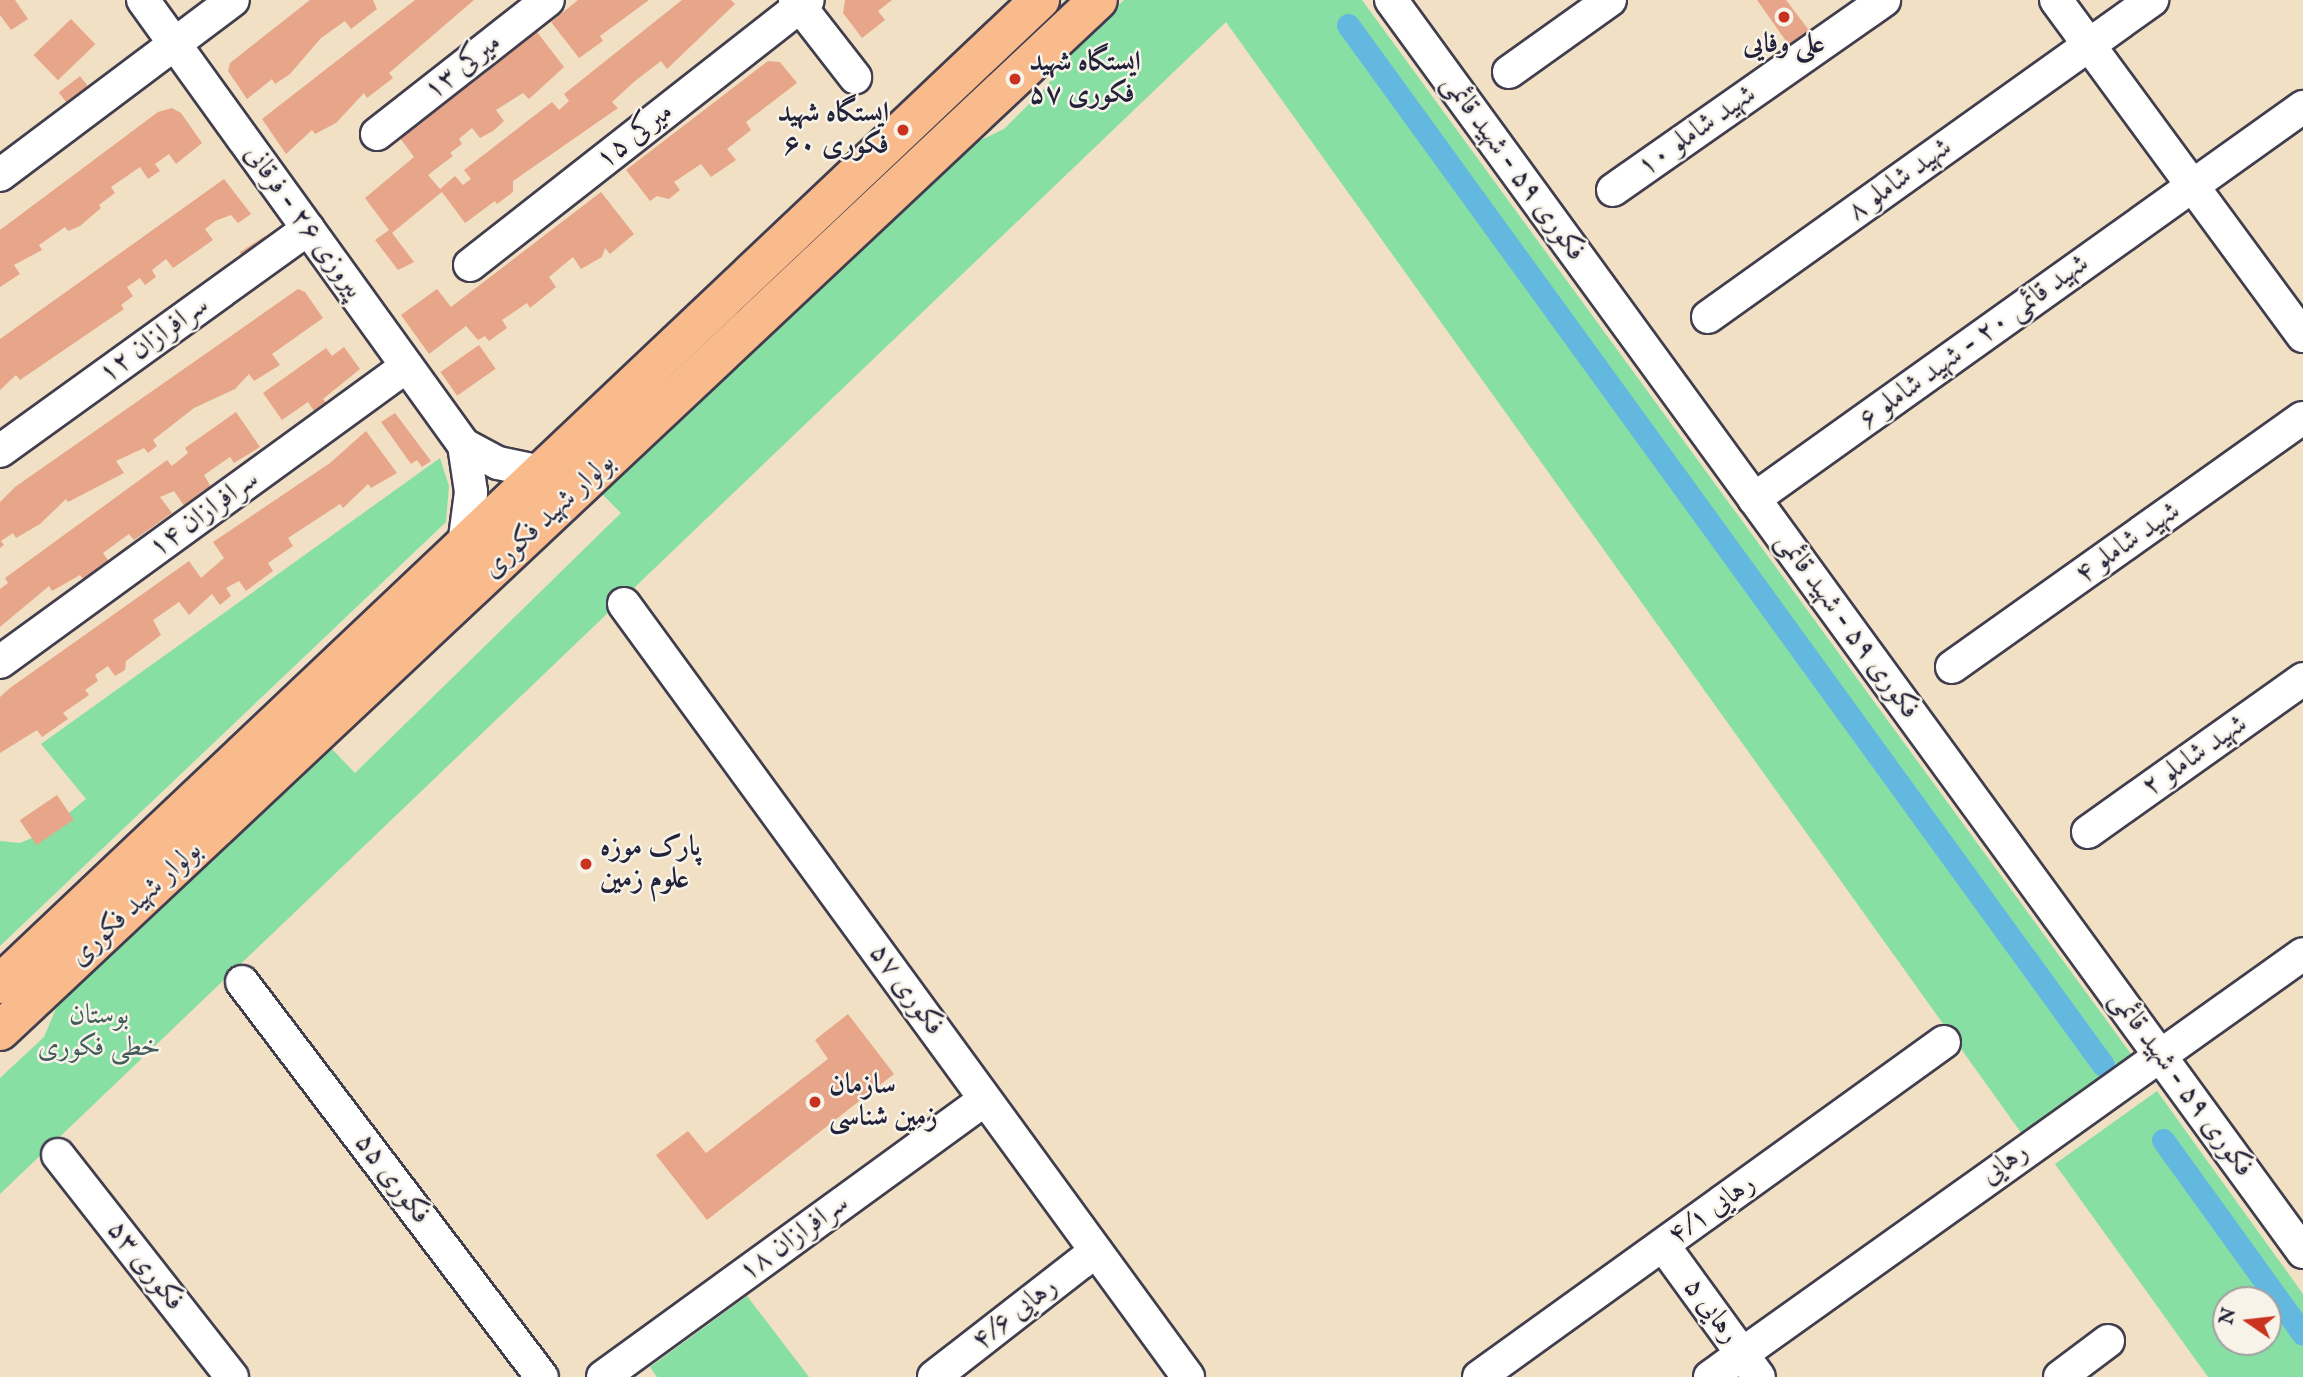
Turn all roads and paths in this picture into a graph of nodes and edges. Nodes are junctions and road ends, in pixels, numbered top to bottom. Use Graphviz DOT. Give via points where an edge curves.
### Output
graph roads {
  1 [pos="143,0"];
  2 [pos="233,0"];
  3 [pos="548,0"];
  4 [pos="1040,0"];
  5 [pos="1098,0"];
  6 [pos="1391,0"];
  7 [pos="1611,0"];
  8 [pos="1884,0"];
  9 [pos="2056,0"];
  10 [pos="2152,0"];
  11 [pos="801,2"];
  12 [pos="2091,43"];
  13 [pos="175,45"];
  14 [pos="1508,72"];
  15 [pos="855,77"];
  16 [pos="2303,107"];
  17 [pos="377,134"];
  18 [pos="0,175"];
  19 [pos="2194,184"];
  20 [pos="1613,190"];
  21 [pos="308,229"];
  22 [pos="470,265"];
  23 [pos="1708,317"];
  24 [pos="2303,336"];
  25 [pos="407,366"];
  26 [pos="2303,418"];
  27 [pos="464,444"];
  28 [pos="0,452"];
  29 [pos="541,472"];
  30 [pos="1754,499"];
  31 [pos="464,545"];
  32 [pos="624,604"];
  33 [pos="0,662"];
  34 [pos="1952,667"];
  35 [pos="2303,680"];
  36 [pos="2088,832"];
  37 [pos="2303,954"];
  38 [pos="242,982"];
  39 [pos="0,984"];
  40 [pos="0,1031"];
  41 [pos="1944,1042"];
  42 [pos="2159,1054"];
  43 [pos="985,1098"];
  44 [pos="58,1155"];
  45 [pos="1663,1245"];
  46 [pos="1096,1251"];
  47 [pos="2303,1252"];
  48 [pos="2108,1341"];
  49 [pos="1750,1365"];
  50 [pos="232,1377"];
  51 [pos="542,1377"];
  52 [pos="603,1377"];
  53 [pos="934,1377"];
  54 [pos="1188,1377"];
  55 [pos="1479,1377"];
  56 [pos="1710,1377"];
  57 [pos="2060,1377"];
  1 -- 13 [label="street, پیروزی ۲۶ - فرقانی"];
  2 -- 13 [label="street"];
  3 -- 17 [label="street, میرکی ۱۳"];
  4 -- 29 [label="main road, بولوار شهید فکوری"];
  5 -- 40 [label="main road, بولوار شهید فکوری"];
  6 -- 30 [label="street, فکوری ۵۹ - شهید قائمی"];
  7 -- 14 [label="street"];
  8 -- 20 [label="street, شهید شاملو ۱۰"];
  9 -- 12 [label="street"];
  10 -- 12 [label="street, شهید شاملو ۸"];
  11 -- 15 [label="street"];
  11 -- 22 [label="street, میرکی ۱۵"];
  12 -- 19 [label="street"];
  12 -- 23 [label="street, شهید شاملو ۸"];
  13 -- 18 [label="street"];
  13 -- 21 [label="street, پیروزی ۲۶ - فرقانی"];
  16 -- 19 [label="street, شهید قائمی ۲۰ - شهید شاملو ۶"];
  19 -- 24 [label="street"];
  19 -- 30 [label="street, شهید قائمی ۲۰ - شهید شاملو ۶"];
  21 -- 25 [label="street, پیروزی ۲۶ - فرقانی"];
  21 -- 28 [label="street, سرافرازان ۱۲"];
  25 -- 27 [label="street, پیروزی ۲۶ - فرقانی"];
  25 -- 33 [label="street, سرافرازان ۱۴"];
  26 -- 34 [label="street, شهید شاملو ۴"];
  27 -- 29 [label="street" via="498,463"];
  27 -- 31 [label="street" via="471,492"];
  29 -- 31 [label="main road, بولوار شهید فکوری"];
  30 -- 42 [label="street, فکوری ۵۹ - شهید قائمی"];
  31 -- 39 [label="main road, بولوار شهید فکوری"];
  32 -- 43 [label="street, فکوری ۵۷"];
  35 -- 36 [label="street, شهید شاملو ۲"];
  37 -- 42 [label="street, رهایی"];
  38 -- 51 [label="street, فکوری ۵۵"];
  41 -- 45 [label="street, رهایی ۴/۱"];
  42 -- 47 [label="street, فکوری ۵۹ - شهید قائمی"];
  42 -- 49 [label="street, رهایی"];
  43 -- 46 [label="street, فکوری ۵۷"];
  43 -- 52 [label="street, سرافرازان ۱۸"];
  44 -- 50 [label="street, فکوری ۵۳"];
  45 -- 49 [label="street, رهایی ۵"];
  45 -- 55 [label="street, رهایی ۴/۱"];
  46 -- 53 [label="street, رهایی ۴/۶"];
  46 -- 54 [label="street, فکوری ۵۷"];
  48 -- 57 [label="street"];
  49 -- 56 [label="street, رهایی"];
}
